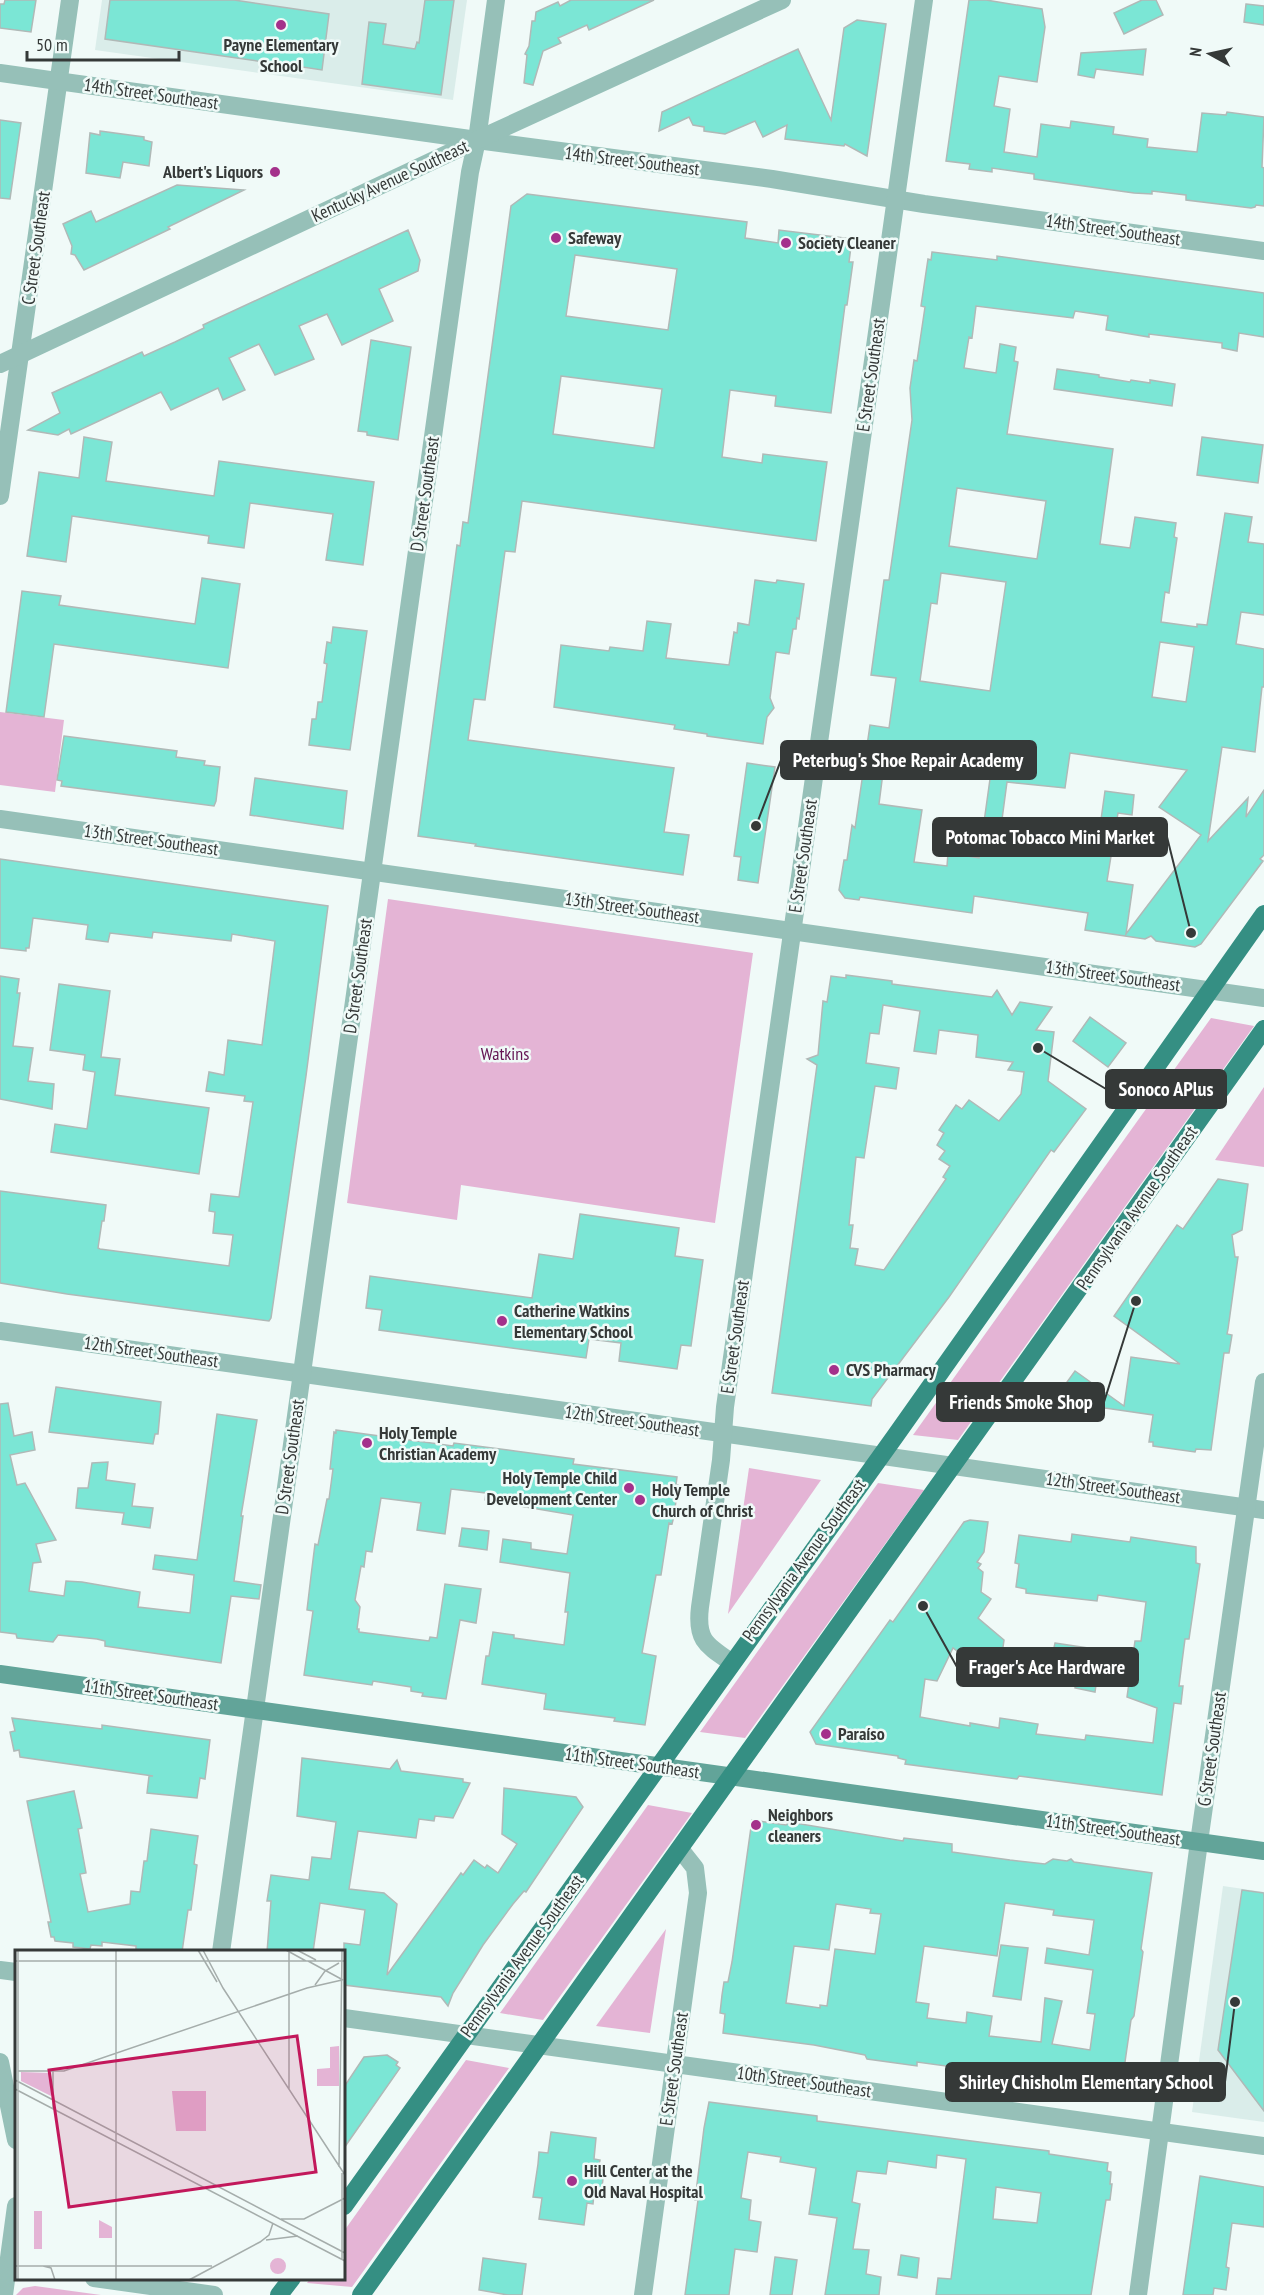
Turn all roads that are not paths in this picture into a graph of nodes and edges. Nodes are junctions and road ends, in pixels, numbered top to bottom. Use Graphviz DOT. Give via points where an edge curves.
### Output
graph roads {
  1 [pos="70,0"];
  2 [pos="496,0"];
  3 [pos="782,0"];
  4 [pos="924,0"];
  5 [pos="0,73"];
  6 [pos="58,81"];
  7 [pos="477,140"];
  8 [pos="896,199"];
  9 [pos="1264,251"];
  10 [pos="20,354"];
  11 [pos="0,364"];
  12 [pos="0,496"];
  13 [pos="0,819"];
  14 [pos="372,872"];
  15 [pos="1264,914"];
  16 [pos="793,931"];
  17 [pos="1211,990"];
  18 [pos="1264,998"];
  19 [pos="1264,1029"];
  20 [pos="0,1331"];
  21 [pos="302,1374"];
  22 [pos="1264,1382"];
  23 [pos="723,1434"];
  24 [pos="879,1455"];
  25 [pos="954,1466"];
  26 [pos="1255,1509"];
  27 [pos="731,1662"];
  28 [pos="0,1674"];
  29 [pos="254,1709"];
  30 [pos="657,1766"];
  31 [pos="732,1777"];
  32 [pos="1199,1842"];
  33 [pos="680,1849"];
  34 [pos="1264,1851"];
  35 [pos="221,1950"];
  36 [pos="0,1970"];
  37 [pos="15,1972"];
  38 [pos="345,2018"];
  39 [pos="466,2034"];
  40 [pos="540,2045"];
  41 [pos="0,2062"];
  42 [pos="674,2064"];
  43 [pos="1161,2132"];
  44 [pos="15,2135"];
  45 [pos="1264,2146"];
  46 [pos="345,2205"];
  47 [pos="15,2214"];
  48 [pos="8,2267"];
  49 [pos="121,2280"];
  50 [pos="290,2280"];
  51 [pos="174,2284"];
  52 [pos="4,2295"];
  53 [pos="214,2295"];
  54 [pos="279,2295"];
  55 [pos="361,2295"];
  56 [pos="644,2295"];
  57 [pos="1138,2295"];
  1 -- 6 [label="street, C Street Southeast"];
  2 -- 7 [label="street, D Street Southeast"];
  3 -- 7 [label="street, Kentucky Avenue Southeast"];
  4 -- 8 [label="street, E Street Southeast"];
  5 -- 6 [label="street, 14th Street Southeast"];
  6 -- 7 [label="street, 14th Street Southeast"];
  6 -- 10 [label="street, C Street Southeast"];
  7 -- 8 [label="street, 14th Street Southeast"];
  7 -- 10 [label="street, Kentucky Avenue Southeast"];
  7 -- 14 [label="street, D Street Southeast"];
  8 -- 9 [label="street, 14th Street Southeast"];
  8 -- 16 [label="street, E Street Southeast"];
  10 -- 11 [label="street, Kentucky Avenue Southeast"];
  10 -- 12 [label="street, C Street Southeast"];
  13 -- 14 [label="street, 13th Street Southeast"];
  14 -- 16 [label="street, 13th Street Southeast"];
  14 -- 21 [label="street, D Street Southeast"];
  15 -- 17 [label="main road, Pennsylvania Avenue Southeast"];
  16 -- 17 [label="street, 13th Street Southeast"];
  16 -- 23 [label="street, E Street Southeast"];
  17 -- 18 [label="street, 13th Street Southeast"];
  17 -- 24 [label="main road, Pennsylvania Avenue Southeast"];
  19 -- 25 [label="main road, Pennsylvania Avenue Southeast"];
  20 -- 21 [label="street, 12th Street Southeast"];
  21 -- 23 [label="street, 12th Street Southeast"];
  21 -- 29 [label="street, D Street Southeast"];
  22 -- 26 [label="street, G Street Southeast"];
  23 -- 24 [label="street, 12th Street Southeast"];
  23 -- 27 [label="street, E Street Southeast" via="698,1619 701,1637"];
  24 -- 25 [label="street, 12th Street Southeast"];
  24 -- 27 [label="main road, Pennsylvania Avenue Southeast"];
  25 -- 26 [label="street, 12th Street Southeast"];
  25 -- 31 [label="main road, Pennsylvania Avenue Southeast"];
  26 -- 32 [label="street, G Street Southeast"];
  27 -- 30 [label="main road, Pennsylvania Avenue Southeast"];
  28 -- 29 [label="main road, 11th Street Southeast"];
  29 -- 30 [label="main road, 11th Street Southeast"];
  29 -- 35 [label="street, D Street Southeast"];
  30 -- 31 [label="main road, 11th Street Southeast"];
  30 -- 39 [label="main road, Pennsylvania Avenue Southeast"];
  31 -- 32 [label="main road, 11th Street Southeast"];
  31 -- 33 [label="main road, Pennsylvania Avenue Southeast"];
  32 -- 34 [label="main road, 11th Street Southeast"];
  32 -- 43 [label="street, G Street Southeast"];
  33 -- 40 [label="main road, Pennsylvania Avenue Southeast"];
  33 -- 42 [label="street, E Street Southeast" via="695,1868 699,1893"];
  36 -- 37 [label="street"];
  38 -- 39 [label="street, 10th Street Southeast"];
  39 -- 40 [label="street, 10th Street Southeast"];
  39 -- 46 [label="main road, Pennsylvania Avenue Southeast"];
  40 -- 42 [label="street, 10th Street Southeast"];
  40 -- 55 [label="main road, Pennsylvania Avenue Southeast"];
  41 -- 44 [label="street"];
  42 -- 43 [label="street, 10th Street Southeast"];
  42 -- 56 [label="street, E Street Southeast"];
  43 -- 45 [label="street, 10th Street Southeast"];
  43 -- 57 [label="street, G Street Southeast"];
  47 -- 48 [label="street"];
  48 -- 52 [label="street"];
  49 -- 51 [label="street"];
  50 -- 54 [label="main road"];
  51 -- 53 [label="street"];
}
